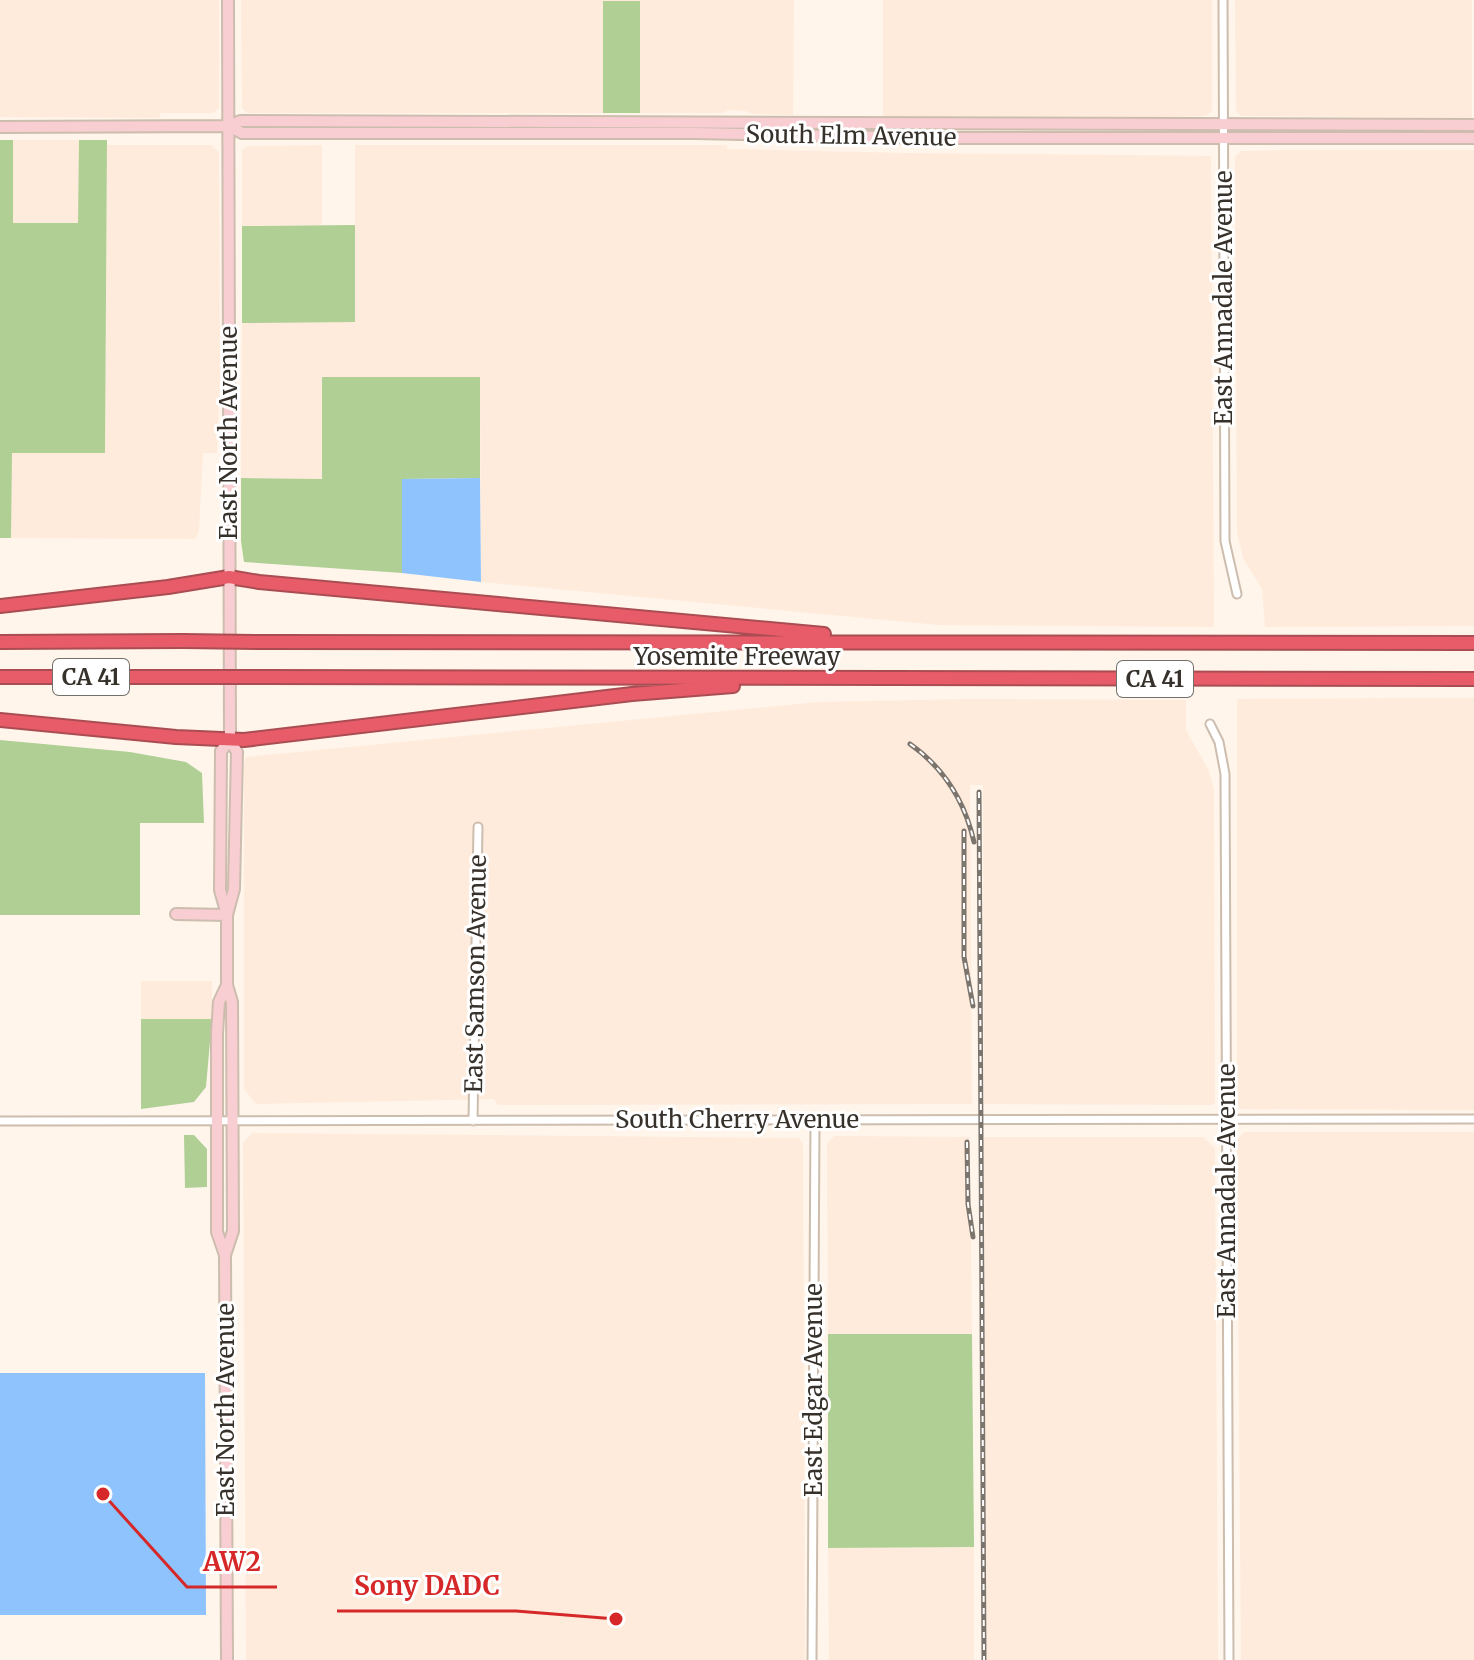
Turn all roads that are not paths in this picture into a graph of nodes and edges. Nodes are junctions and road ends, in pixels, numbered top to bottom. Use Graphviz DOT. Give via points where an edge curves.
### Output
graph roads {
  1 [pos="228,0"];
  2 [pos="1223,0"];
  3 [pos="758,122"];
  4 [pos="1224,125"];
  5 [pos="1474,125"];
  6 [pos="229,126"];
  7 [pos="0,127"];
  8 [pos="757,135"];
  9 [pos="1474,138"];
  10 [pos="1224,139"];
  11 [pos="229,577"];
  12 [pos="1237,594"];
  13 [pos="0,606"];
  14 [pos="883,641"];
  15 [pos="0,642"];
  16 [pos="1474,643"];
  17 [pos="0,677"];
  18 [pos="1474,679"];
  19 [pos="837,680"];
  20 [pos="0,720"];
  21 [pos="1210,724"];
  22 [pos="230,740"];
  23 [pos="478,827"];
  24 [pos="176,914"];
  25 [pos="227,915"];
  26 [pos="227,985"];
  27 [pos="1227,1119"];
  28 [pos="1474,1119"];
  29 [pos="815,1120"];
  30 [pos="0,1121"];
  31 [pos="217,1121"];
  32 [pos="232,1121"];
  33 [pos="473,1121"];
  34 [pos="225,1255"];
  35 [pos="227,1660"];
  36 [pos="812,1660"];
  37 [pos="1229,1660"];
  1 -- 6 [label="main road, East North Avenue"];
  2 -- 4 [label="street, East Annadale Avenue"];
  3 -- 4 [label="main road, South Elm Avenue"];
  3 -- 6 [label="main road, South Elm Avenue" via="240,121"];
  3 -- 8 [label="main road"];
  4 -- 5 [label="main road, South Elm Avenue"];
  4 -- 10 [label="street, East Annadale Avenue"];
  6 -- 7 [label="main road, South Elm Avenue"];
  6 -- 8 [label="main road, South Elm Avenue" via="242,133"];
  6 -- 11 [label="main road, East North Avenue"];
  8 -- 10 [label="main road, South Elm Avenue"];
  9 -- 10 [label="main road, South Elm Avenue"];
  10 -- 12 [label="street, East Annadale Avenue" via="1225,541"];
  11 -- 13 [label="highway"];
  11 -- 14 [label="highway"];
  11 -- 22 [label="main road, East North Avenue"];
  14 -- 15 [label="highway, Yosemite Freeway / CA 41, bridge"];
  14 -- 16 [label="highway, Yosemite Freeway / CA 41"];
  17 -- 19 [label="highway, Yosemite Freeway / CA 41, bridge"];
  18 -- 19 [label="highway, Yosemite Freeway / CA 41"];
  19 -- 22 [label="highway" via="632,694"];
  20 -- 22 [label="highway"];
  21 -- 27 [label="street, East Annadale Avenue" via="1225,774"];
  22 -- 25 [label="main road, East North Avenue" via="221,751 220,890"];
  23 -- 33 [label="street, East Samson Avenue"];
  24 -- 25 [label="main road"];
  25 -- 26 [label="main road, East North Avenue"];
  26 -- 31 [label="main road, East North Avenue" via="219,1002"];
  26 -- 32 [label="main road, East North Avenue" via="232,1002"];
  27 -- 28 [label="street, South Cherry Avenue"];
  27 -- 29 [label="street, South Cherry Avenue"];
  27 -- 37 [label="street, East Annadale Avenue"];
  29 -- 33 [label="street, South Cherry Avenue"];
  29 -- 36 [label="street, East Edgar Avenue"];
  30 -- 31 [label="street, South Cherry Avenue"];
  31 -- 32 [label="street, South Cherry Avenue"];
  31 -- 34 [label="main road, East North Avenue" via="217,1232"];
  32 -- 33 [label="street, South Cherry Avenue"];
  32 -- 34 [label="main road, East North Avenue" via="233,1231"];
  34 -- 35 [label="main road, East North Avenue"];
}
